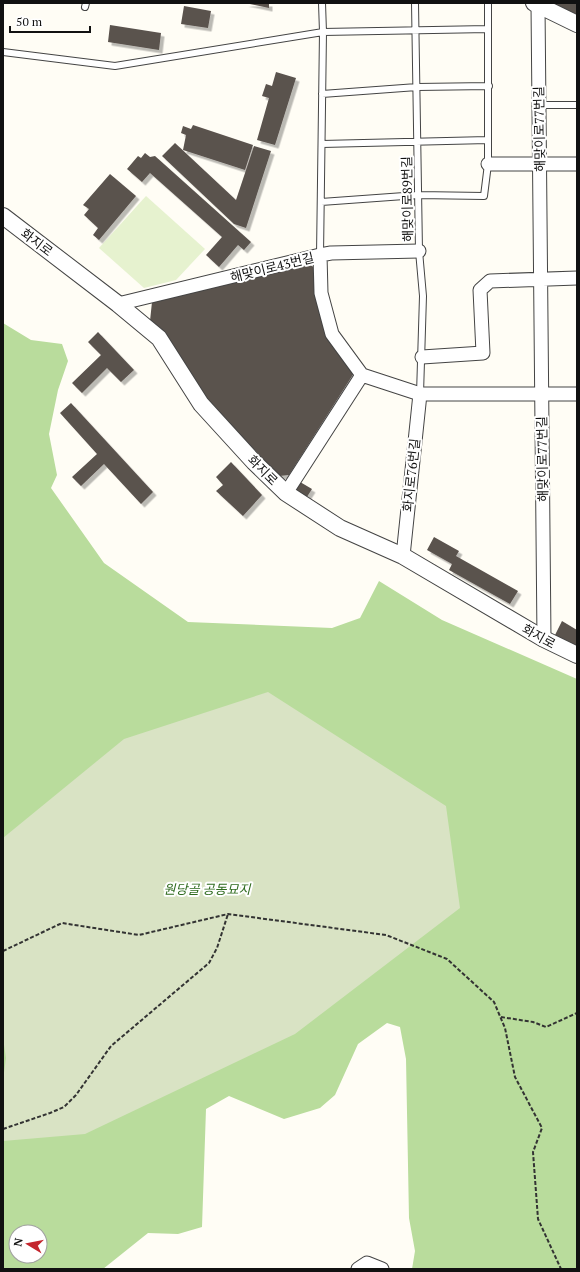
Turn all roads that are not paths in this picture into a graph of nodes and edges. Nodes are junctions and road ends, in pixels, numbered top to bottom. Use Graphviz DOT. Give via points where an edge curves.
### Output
graph roads {
  1 [pos="322,3"];
  2 [pos="415,3"];
  3 [pos="488,3"];
  4 [pos="536,4"];
  5 [pos="577,24"];
  6 [pos="488,29"];
  7 [pos="416,30"];
  8 [pos="322,32"];
  9 [pos="3,52"];
  10 [pos="488,86"];
  11 [pos="416,87"];
  12 [pos="322,94"];
  13 [pos="539,104"];
  14 [pos="577,105"];
  15 [pos="488,140"];
  16 [pos="417,141"];
  17 [pos="322,144"];
  18 [pos="488,164"];
  19 [pos="540,164"];
  20 [pos="577,164"];
  21 [pos="418,195"];
  22 [pos="321,202"];
  23 [pos="3,216"];
  24 [pos="419,250"];
  25 [pos="320,255"];
  26 [pos="541,278"];
  27 [pos="577,278"];
  28 [pos="118,304"];
  29 [pos="422,357"];
  30 [pos="362,374"];
  31 [pos="420,394"];
  32 [pos="542,394"];
  33 [pos="577,394"];
  34 [pos="286,493"];
  35 [pos="403,556"];
  36 [pos="544,640"];
  37 [pos="577,655"];
  38 [pos="358,1269"];
  39 [pos="382,1269"];
  1 -- 8 [label="lane"];
  2 -- 7 [label="lane, 해맞이로89번길"];
  3 -- 6 [label="lane"];
  4 -- 5 [label="street"];
  4 -- 13 [label="street, 해맞이로77번길"];
  6 -- 7 [label="lane"];
  6 -- 10 [label="lane"];
  7 -- 8 [label="lane"];
  7 -- 11 [label="lane, 해맞이로89번길"];
  8 -- 9 [label="lane" via="115,66"];
  8 -- 12 [label="lane"];
  10 -- 11 [label="lane"];
  10 -- 15 [label="lane"];
  11 -- 12 [label="lane"];
  11 -- 16 [label="lane, 해맞이로89번길"];
  12 -- 17 [label="lane"];
  13 -- 14 [label="lane"];
  13 -- 19 [label="street, 해맞이로77번길"];
  15 -- 16 [label="lane"];
  15 -- 18 [label="lane"];
  16 -- 17 [label="lane"];
  16 -- 21 [label="lane, 해맞이로89번길"];
  17 -- 22 [label="lane"];
  18 -- 19 [label="street"];
  18 -- 21 [label="lane" via="484,196"];
  19 -- 20 [label="street"];
  19 -- 26 [label="street, 해맞이로77번길"];
  21 -- 22 [label="lane"];
  21 -- 24 [label="lane, 해맞이로89번길"];
  22 -- 25 [label="lane"];
  23 -- 28 [label="street, 화지로"];
  24 -- 25 [label="street"];
  24 -- 29 [label="lane, 해맞이로89번길" via="423,296"];
  25 -- 28 [label="street, 해맞이로43번길"];
  25 -- 30 [label="street, 해맞이로43번길" via="321,293 332,334"];
  26 -- 27 [label="street"];
  26 -- 29 [label="street" via="490,281 480,290 483,353"];
  26 -- 32 [label="street, 해맞이로77번길"];
  28 -- 34 [label="street, 화지로" via="159,338 201,404"];
  29 -- 31 [label="lane, 해맞이로89번길"];
  30 -- 31 [label="street"];
  30 -- 34 [label="street"];
  31 -- 32 [label="street"];
  31 -- 35 [label="street, 화지로76번길"];
  32 -- 33 [label="street"];
  32 -- 36 [label="street, 해맞이로77번길"];
  34 -- 35 [label="street, 화지로" via="340,528"];
  35 -- 36 [label="street, 화지로"];
  36 -- 37 [label="street, 화지로"];
  38 -- 39 [label="street" via="367,1263"];
}
